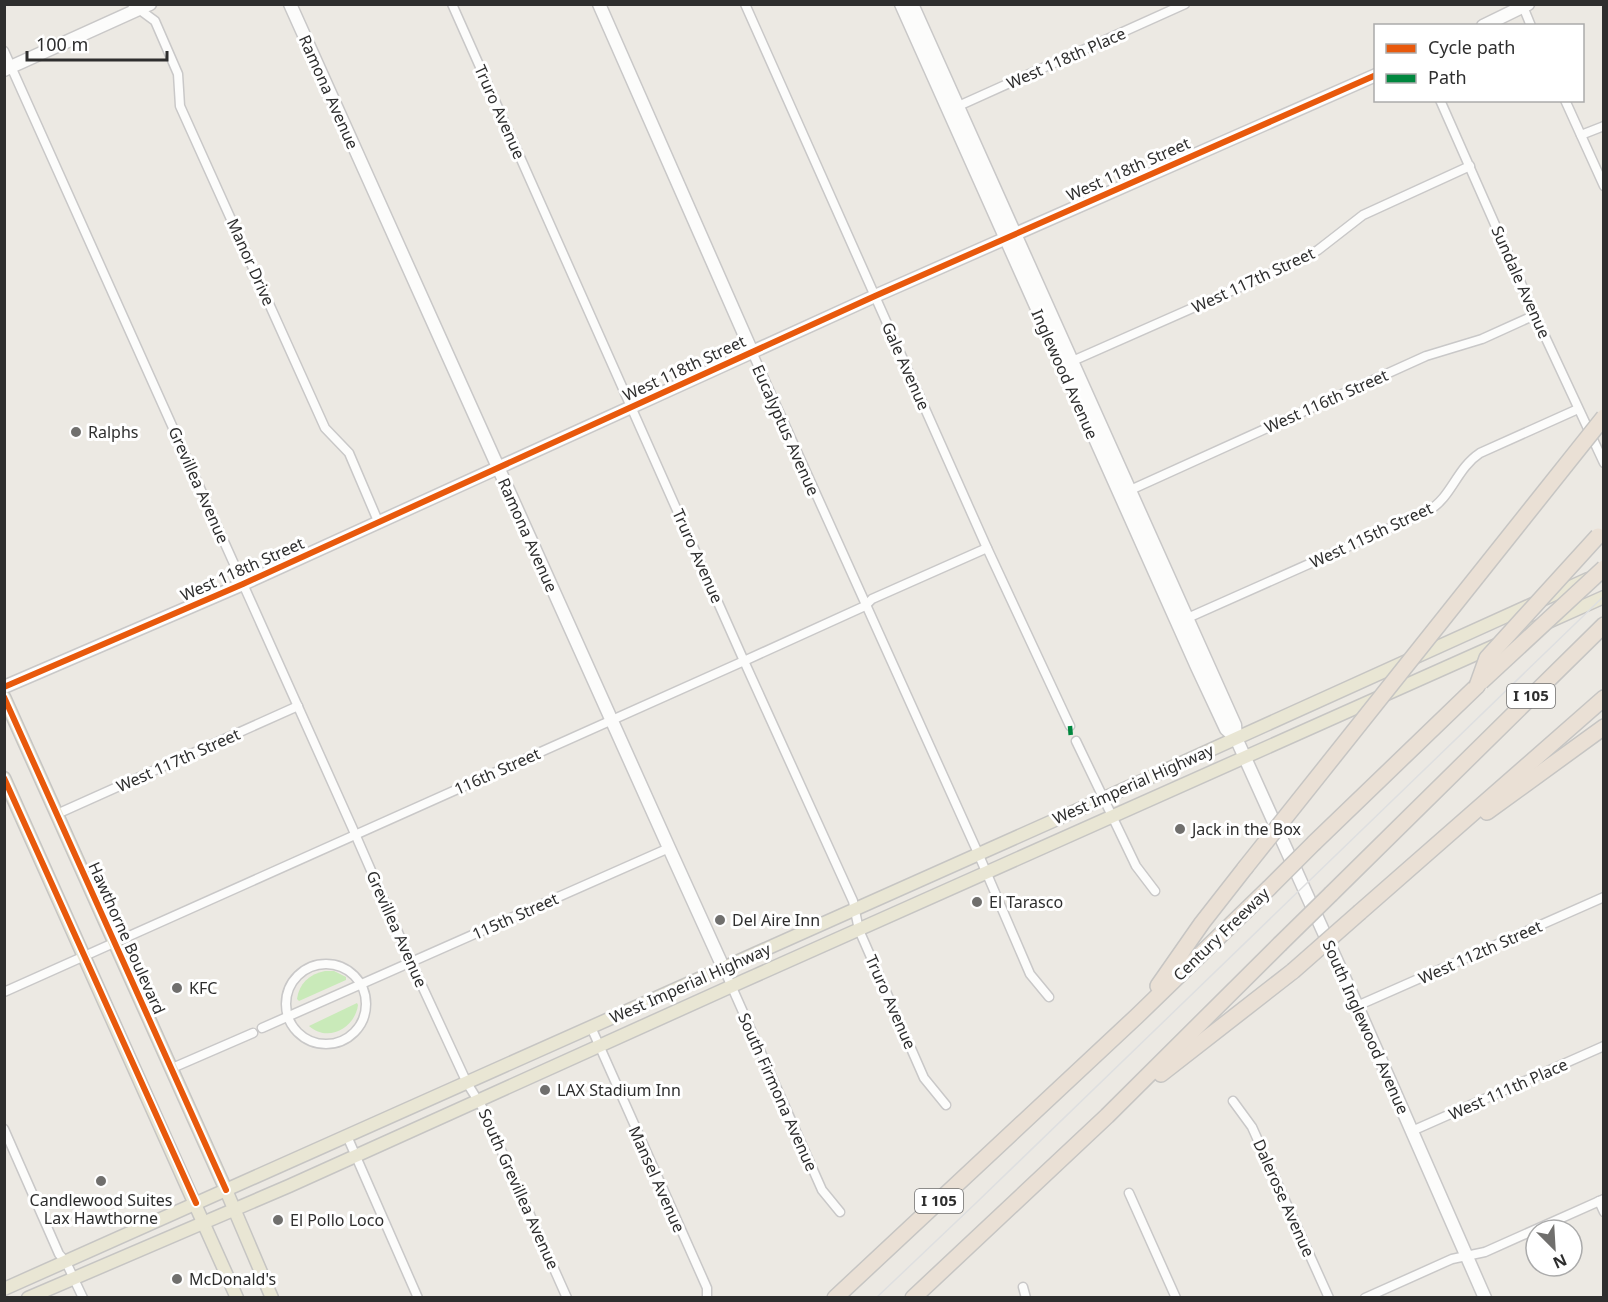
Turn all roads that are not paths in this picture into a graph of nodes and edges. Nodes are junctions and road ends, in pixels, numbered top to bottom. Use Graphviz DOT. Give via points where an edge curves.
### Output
graph roads {
  1 [pos="290,4"];
  2 [pos="452,4"];
  3 [pos="599,4"];
  4 [pos="745,4"];
  5 [pos="901,4"];
  6 [pos="912,4"];
  7 [pos="1185,4"];
  8 [pos="1524,5"];
  9 [pos="140,6"];
  10 [pos="1487,24"];
  11 [pos="1530,24"];
  12 [pos="4,51"];
  13 [pos="8,68"];
  14 [pos="1374,76"];
  15 [pos="1441,102"];
  16 [pos="1566,102"];
  17 [pos="953,108"];
  18 [pos="1604,126"];
  19 [pos="1581,135"];
  20 [pos="1470,166"];
  21 [pos="1604,186"];
  22 [pos="1010,236"];
  23 [pos="875,296"];
  24 [pos="1535,315"];
  25 [pos="752,352"];
  26 [pos="1067,363"];
  27 [pos="632,407"];
  28 [pos="1578,409"];
  29 [pos="1604,417"];
  30 [pos="1604,463"];
  31 [pos="498,468"];
  32 [pos="1125,492"];
  33 [pos="378,521"];
  34 [pos="1604,530"];
  35 [pos="987,548"];
  36 [pos="1604,570"];
  37 [pos="243,584"];
  38 [pos="1604,597"];
  39 [pos="866,606"];
  40 [pos="1183,620"];
  41 [pos="1604,624"];
  42 [pos="744,661"];
  43 [pos="1477,686"];
  44 [pos="4,687"];
  45 [pos="4,697"];
  46 [pos="1604,699"];
  47 [pos="298,706"];
  48 [pos="611,720"];
  49 [pos="1070,726"];
  50 [pos="1604,727"];
  51 [pos="1236,738"];
  52 [pos="1076,741"];
  53 [pos="1245,757"];
  54 [pos="4,778"];
  55 [pos="1102,799"];
  56 [pos="57,814"];
  57 [pos="1113,816"];
  58 [pos="355,834"];
  59 [pos="669,848"];
  60 [pos="978,853"];
  61 [pos="1421,858"];
  62 [pos="985,873"];
  63 [pos="1155,891"];
  64 [pos="1604,897"];
  65 [pos="854,910"];
  66 [pos="859,930"];
  67 [pos="114,943"];
  68 [pos="84,957"];
  69 [pos="411,962"];
  70 [pos="723,967"];
  71 [pos="362,984"];
  72 [pos="732,986"];
  73 [pos="4,992"];
  74 [pos="1049,996"];
  75 [pos="1357,1006"];
  76 [pos="1137,1016"];
  77 [pos="287,1017"];
  78 [pos="591,1027"];
  79 [pos="262,1028"];
  80 [pos="253,1033"];
  81 [pos="599,1046"];
  82 [pos="1604,1046"];
  83 [pos="170,1069"];
  84 [pos="467,1083"];
  85 [pos="478,1100"];
  86 [pos="1233,1101"];
  87 [pos="946,1106"];
  88 [pos="1107,1116"];
  89 [pos="4,1129"];
  90 [pos="1412,1131"];
  91 [pos="347,1136"];
  92 [pos="356,1155"];
  93 [pos="226,1190"];
  94 [pos="1129,1193"];
  95 [pos="1601,1200"];
  96 [pos="196,1203"];
  97 [pos="234,1209"];
  98 [pos="840,1212"];
  99 [pos="1604,1212"];
  100 [pos="204,1222"];
  101 [pos="1467,1256"];
  102 [pos="66,1262"];
  103 [pos="74,1278"];
  104 [pos="1023,1287"];
  105 [pos="4,1289"];
  106 [pos="28,1298"];
  107 [pos="83,1298"];
  108 [pos="237,1298"];
  109 [pos="272,1298"];
  110 [pos="418,1298"];
  111 [pos="567,1298"];
  112 [pos="707,1298"];
  113 [pos="835,1298"];
  114 [pos="913,1298"];
  115 [pos="1026,1298"];
  116 [pos="1176,1298"];
  117 [pos="1329,1298"];
  118 [pos="1365,1298"];
  119 [pos="1485,1298"];
  1 -- 31 [label="street, Ramona Avenue"];
  2 -- 27 [label="street, Truro Avenue"];
  3 -- 25 [label="street, Eucalyptus Avenue"];
  4 -- 23 [label="street, Gale Avenue"];
  5 -- 17 [label="street, Inglewood Avenue"];
  6 -- 17 [label="street, Inglewood Avenue"];
  7 -- 17 [label="street, West 118th Place"];
  8 -- 10 [label="street"];
  8 -- 11 [label="street"];
  9 -- 13 [label="street"];
  9 -- 33 [label="street, Manor Drive" via="155,21 177,74 180,106 325,428 349,453"];
  12 -- 13 [label="street, Grevillea Avenue"];
  13 -- 37 [label="street, Grevillea Avenue"];
  14 -- 22 [label="street, West 118th Street"];
  15 -- 20 [label="street, Sundale Avenue"];
  16 -- 19 [label="street"];
  17 -- 22 [label="street, Inglewood Avenue"];
  18 -- 19 [label="street"];
  19 -- 21 [label="street"];
  20 -- 24 [label="street, Sundale Avenue"];
  20 -- 26 [label="street, West 117th Street" via="1363,215 1299,261"];
  22 -- 23 [label="street, West 118th Street"];
  22 -- 26 [label="street, Inglewood Avenue"];
  23 -- 25 [label="street, West 118th Street"];
  23 -- 35 [label="street, Gale Avenue"];
  24 -- 28 [label="street, Sundale Avenue"];
  24 -- 32 [label="street, West 116th Street" via="1482,339 1426,356"];
  25 -- 27 [label="street, West 118th Street"];
  25 -- 39 [label="street, Eucalyptus Avenue"];
  26 -- 32 [label="street, Inglewood Avenue"];
  27 -- 31 [label="street, West 118th Street"];
  27 -- 42 [label="street, Truro Avenue"];
  28 -- 30 [label="street, Sundale Avenue"];
  28 -- 40 [label="street, West 115th Street" via="1471,459 1442,501 1428,511"];
  29 -- 76 [label="highway, bridge" via="1202,923"];
  31 -- 33 [label="street, West 118th Street"];
  31 -- 48 [label="street, Ramona Avenue"];
  32 -- 40 [label="street, Inglewood Avenue"];
  33 -- 37 [label="street, West 118th Street"];
  34 -- 43 [label="highway, bridge" via="1487,658"];
  35 -- 39 [label="street, 116th Street" via="872,599"];
  35 -- 49 [label="street, Gale Avenue"];
  36 -- 43 [label="highway, Century Freeway / I 105, bridge"];
  36 -- 51 [label="main road, West Imperial Highway"];
  37 -- 44 [label="street, West 118th Street"];
  37 -- 47 [label="street, Grevillea Avenue"];
  38 -- 53 [label="main road, West Imperial Highway"];
  39 -- 42 [label="street, 116th Street"];
  39 -- 60 [label="street, Eucalyptus Avenue"];
  40 -- 51 [label="street, Inglewood Avenue" via="1226,729"];
  41 -- 88 [label="highway, I 105, bridge"];
  42 -- 48 [label="street, 116th Street"];
  42 -- 65 [label="street, Truro Avenue"];
  43 -- 76 [label="highway, Century Freeway / I 105, bridge"];
  45 -- 56 [label="main road, Hawthorne Boulevard"];
  46 -- 61 [label="highway"];
  47 -- 56 [label="street, West 117th Street"];
  47 -- 58 [label="street, Grevillea Avenue"];
  48 -- 58 [label="street, 116th Street"];
  48 -- 59 [label="street, Ramona Avenue"];
  50 -- 61 [label="highway"];
  51 -- 53 [label="street, Inglewood Avenue"];
  51 -- 55 [label="main road, West Imperial Highway"];
  52 -- 55 [label="street"];
  53 -- 57 [label="main road, West Imperial Highway"];
  53 -- 75 [label="street, South Inglewood Avenue"];
  54 -- 68 [label="main road"];
  55 -- 57 [label="street"];
  55 -- 60 [label="main road, West Imperial Highway"];
  56 -- 67 [label="main road, Hawthorne Boulevard"];
  57 -- 62 [label="main road, West Imperial Highway"];
  57 -- 63 [label="street" via="1136,866"];
  58 -- 67 [label="street, 116th Street"];
  58 -- 69 [label="street, Grevillea Avenue"];
  59 -- 69 [label="street, 115th Street"];
  59 -- 70 [label="street, Ramona Avenue"];
  60 -- 62 [label="street, Eucalyptus Avenue"];
  60 -- 65 [label="main road, West Imperial Highway"];
  61 -- 88 [label="highway, bridge" via="1293,970"];
  62 -- 66 [label="main road, West Imperial Highway"];
  62 -- 74 [label="street, Eucalyptus Avenue" via="1029,974"];
  64 -- 75 [label="street, West 112th Street"];
  65 -- 66 [label="street, Truro Avenue"];
  65 -- 70 [label="main road, West Imperial Highway"];
  66 -- 72 [label="main road, West Imperial Highway"];
  66 -- 87 [label="street, Truro Avenue" via="924,1078"];
  67 -- 68 [label="street, 116th Street"];
  67 -- 83 [label="main road, Hawthorne Boulevard"];
  68 -- 73 [label="street, 116th Street"];
  68 -- 96 [label="main road"];
  69 -- 71 [label="street, 115th Street"];
  69 -- 84 [label="street, Grevillea Avenue"];
  70 -- 72 [label="street, South Firmona Avenue"];
  70 -- 78 [label="main road, West Imperial Highway"];
  71 -- 77 [label="street, 115th Street"];
  71 -- 77 [label="street" via="339,965 309,966 288,987"];
  71 -- 77 [label="street" via="366,1013 347,1039 323,1045 309,1041 293,1029"];
  72 -- 81 [label="main road, West Imperial Highway"];
  72 -- 98 [label="street, South Firmona Avenue" via="822,1190"];
  75 -- 90 [label="street, South Inglewood Avenue"];
  76 -- 113 [label="highway, Century Freeway / I 105"];
  77 -- 79 [label="street, 115th Street"];
  78 -- 81 [label="street, Mansel Avenue"];
  78 -- 84 [label="main road, West Imperial Highway"];
  80 -- 83 [label="street"];
  81 -- 85 [label="main road, West Imperial Highway"];
  81 -- 112 [label="street, Mansel Avenue" via="707,1288"];
  82 -- 90 [label="street, West 111th Place"];
  83 -- 93 [label="main road, Hawthorne Boulevard"];
  84 -- 85 [label="street, South Grevillea Avenue"];
  84 -- 91 [label="main road, West Imperial Highway"];
  85 -- 92 [label="main road, West Imperial Highway"];
  85 -- 111 [label="street, South Grevillea Avenue"];
  86 -- 117 [label="street, Dalerose Avenue" via="1252,1127"];
  88 -- 114 [label="highway, I 105"];
  89 -- 102 [label="street" via="58,1254"];
  90 -- 101 [label="street, South Inglewood Avenue"];
  91 -- 92 [label="street"];
  91 -- 93 [label="main road, West Imperial Highway"];
  92 -- 97 [label="main road, West Imperial Highway"];
  92 -- 110 [label="street"];
  93 -- 96 [label="main road, West Imperial Highway"];
  93 -- 97 [label="main road, Hawthorne Boulevard"];
  94 -- 116 [label="street"];
  95 -- 99 [label="street"];
  95 -- 101 [label="street" via="1485,1252"];
  96 -- 100 [label="main road"];
  96 -- 102 [label="main road, West Imperial Highway"];
  97 -- 100 [label="main road, West Imperial Highway"];
  97 -- 109 [label="main road, Hawthorne Boulevard"];
  100 -- 103 [label="main road, West Imperial Highway"];
  100 -- 108 [label="main road"];
  101 -- 118 [label="street" via="1452,1258"];
  101 -- 119 [label="street, South Inglewood Avenue"];
  102 -- 103 [label="street"];
  102 -- 105 [label="main road, West Imperial Highway"];
  103 -- 106 [label="main road, West Imperial Highway"];
  103 -- 107 [label="street"];
  104 -- 115 [label="street"];
}
